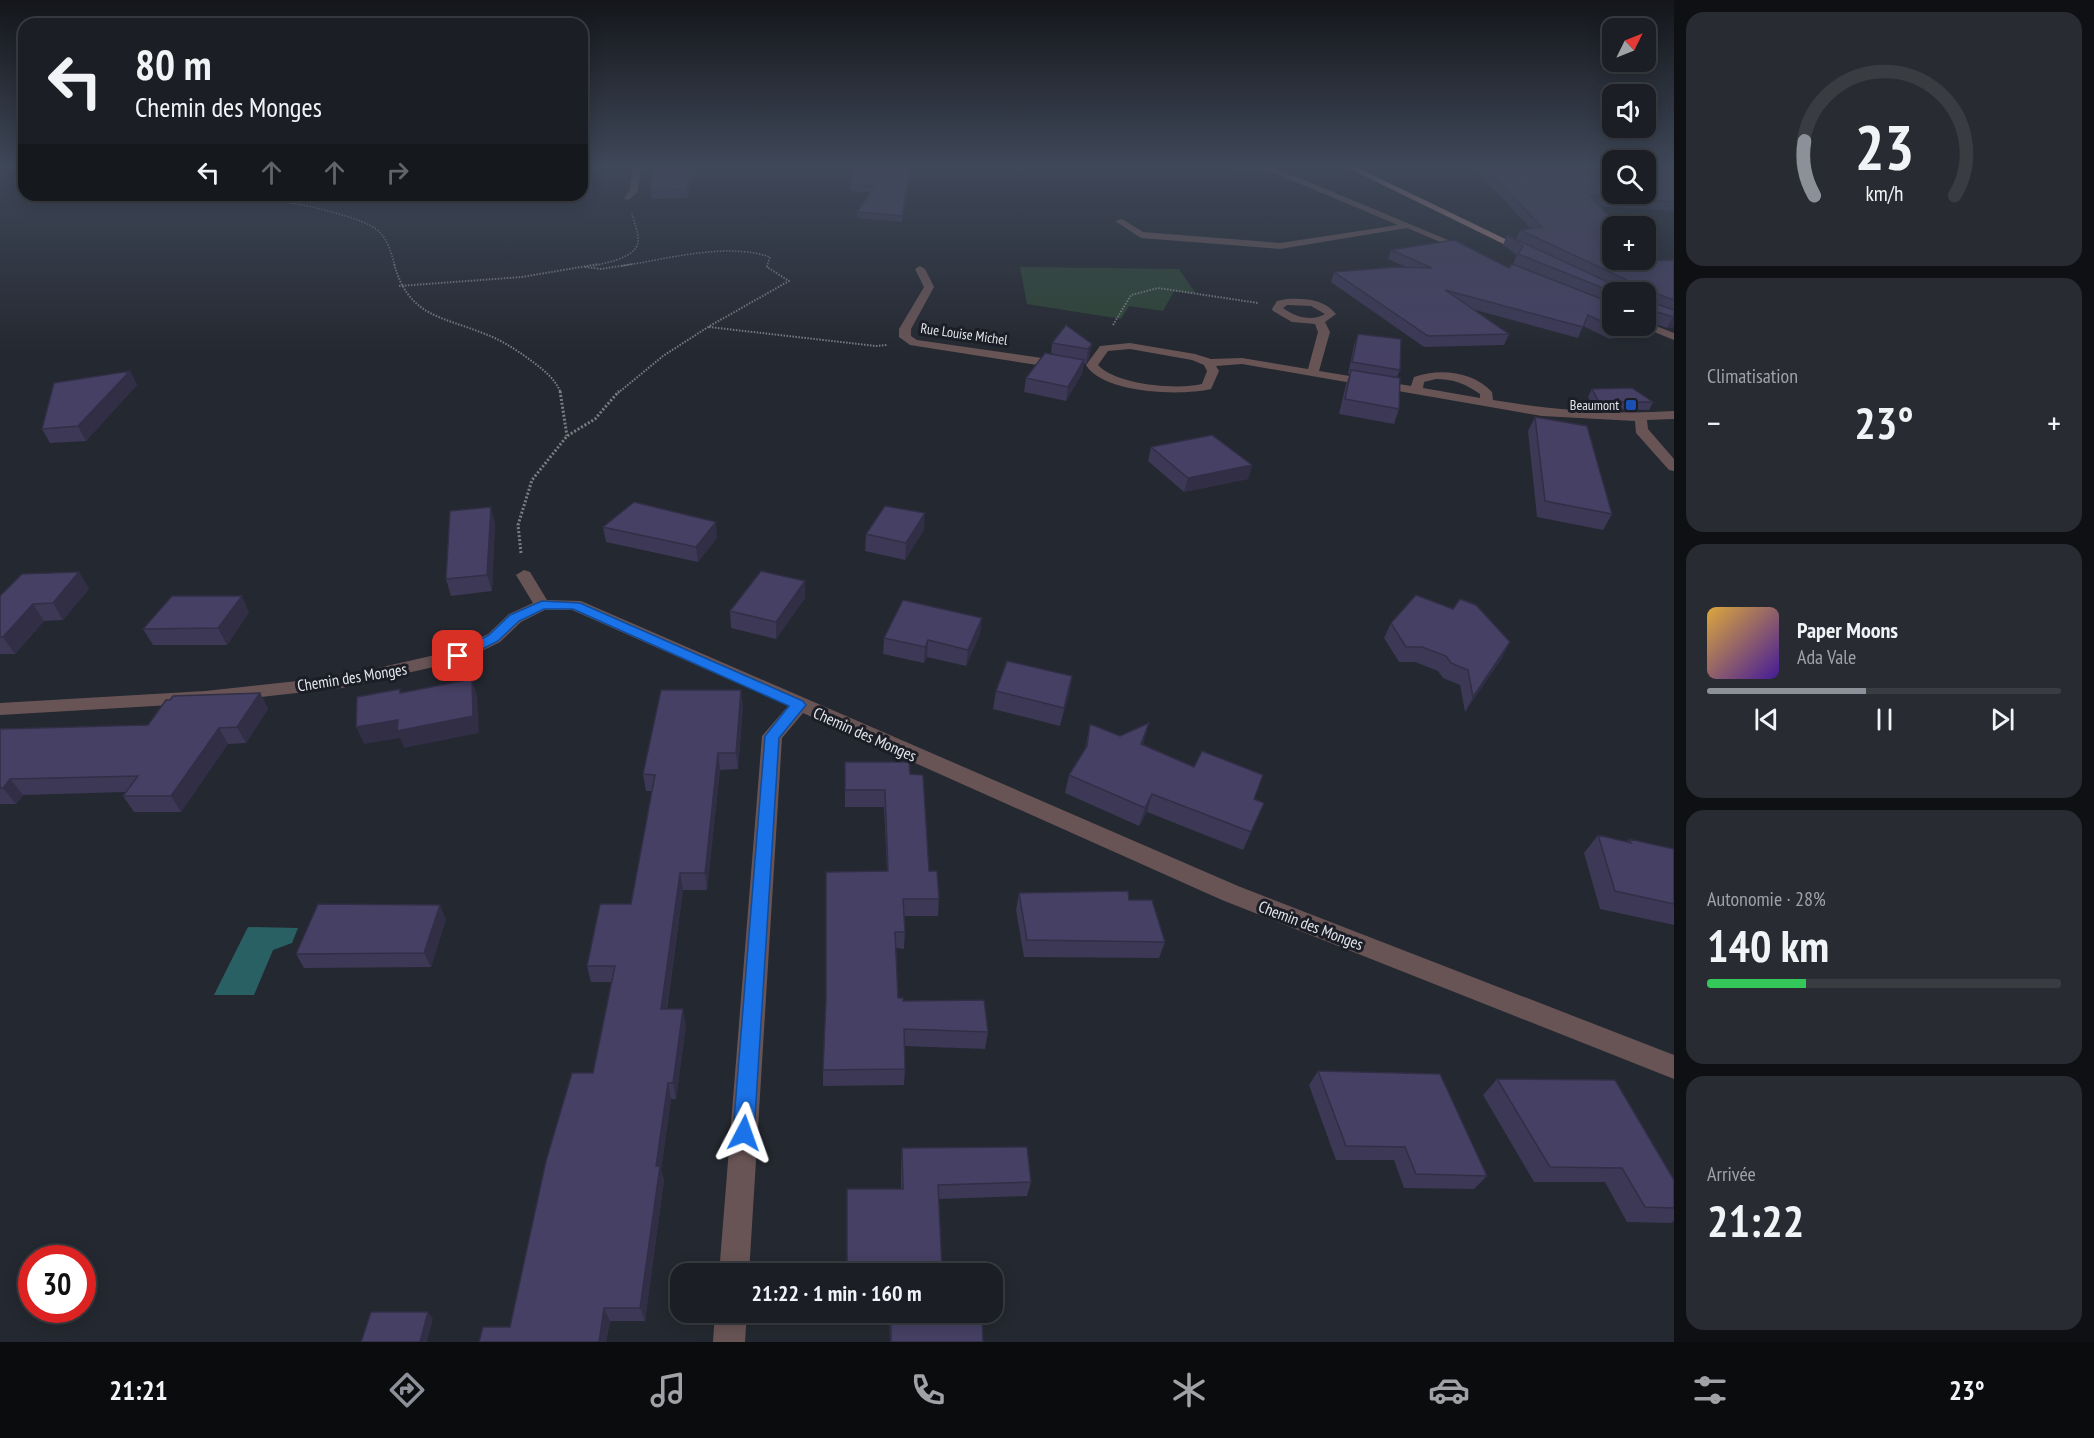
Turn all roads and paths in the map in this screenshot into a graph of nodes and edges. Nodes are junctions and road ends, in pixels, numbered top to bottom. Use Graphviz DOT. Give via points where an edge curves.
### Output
graph roads {
  1 [pos="369,228"];
  2 [pos="634,228"];
  3 [pos="1129,228"];
  4 [pos="1398,228"];
  5 [pos="1412,228"];
  6 [pos="1477,228"];
  7 [pos="1472,253"];
  8 [pos="1536,256"];
  9 [pos="585,267"];
  10 [pos="920,269"];
  11 [pos="399,286"];
  12 [pos="1278,306"];
  13 [pos="1319,321"];
  14 [pos="708,327"];
  15 [pos="1656,329"];
  16 [pos="1674,337"];
  17 [pos="914,343"];
  18 [pos="1115,345"];
  19 [pos="1209,363"];
  20 [pos="1095,370"];
  21 [pos="1313,372"];
  22 [pos="1417,390"];
  23 [pos="1487,403"];
  24 [pos="1674,415"];
  25 [pos="1641,417"];
  26 [pos="567,436"];
  27 [pos="1674,467"];
  28 [pos="524,575"];
  29 [pos="542,605"];
  30 [pos="798,705"];
  31 [pos="0,709"];
  32 [pos="1674,1067"];
  33 [pos="735,1263"];
  34 [pos="730,1323"];
  35 [pos="729,1342"];
  1 -- 11 [label="path" via="376,230 387,245"];
  2 -- 9 [label="path" via="638,243 628,256"];
  3 -- 4 [label="street" via="1141,235 1280,246"];
  5 -- 7 [label="street"];
  6 -- 8 [label="main road"];
  9 -- 11 [label="path"];
  9 -- 14 [label="path" via="594,270 710,253 753,251 770,257 767,267 789,281"];
  10 -- 17 [label="street, Rue Louise Michel" via="929,287 905,329 905,337"];
  11 -- 26 [label="path" via="434,316 488,335 549,373 559,389"];
  12 -- 13 [label="street" via="1285,315"];
  12 -- 13 [label="street" via="1294,301 1319,305 1331,314"];
  12 -- 18 [label="path" via="1158,288 1131,295 1110,331"];
  13 -- 21 [label="street" via="1324,332"];
  14 -- 17 [label="path" via="876,346"];
  14 -- 26 [label="path" via="663,356 621,389 595,419"];
  15 -- 16 [label="street"];
  17 -- 20 [label="street, Rue Louise Michel"];
  18 -- 19 [label="street" via="1195,357"];
  18 -- 20 [label="street" via="1097,355 1092,364"];
  19 -- 20 [label="street, Rue Louise Michel" via="1213,371 1207,386 1187,390 1115,379"];
  19 -- 21 [label="street" via="1242,361"];
  21 -- 22 [label="street"];
  22 -- 23 [label="street"];
  22 -- 23 [label="street" via="1418,380 1428,375 1449,375 1486,392"];
  23 -- 25 [label="street" via="1542,412"];
  24 -- 25 [label="street"];
  25 -- 27 [label="street" via="1641,430"];
  26 -- 28 [label="path" via="532,480 518,525"];
  28 -- 29 [label="street"];
  29 -- 30 [label="street, Chemin des Monges" via="576,606"];
  29 -- 31 [label="street, Chemin des Monges" via="515,618 494,638 458,656 342,682 205,697"];
  30 -- 32 [label="street, Chemin des Monges" via="1230,893"];
  30 -- 33 [label="street" via="772,736"];
  34 -- 35 [label="street"];
}
